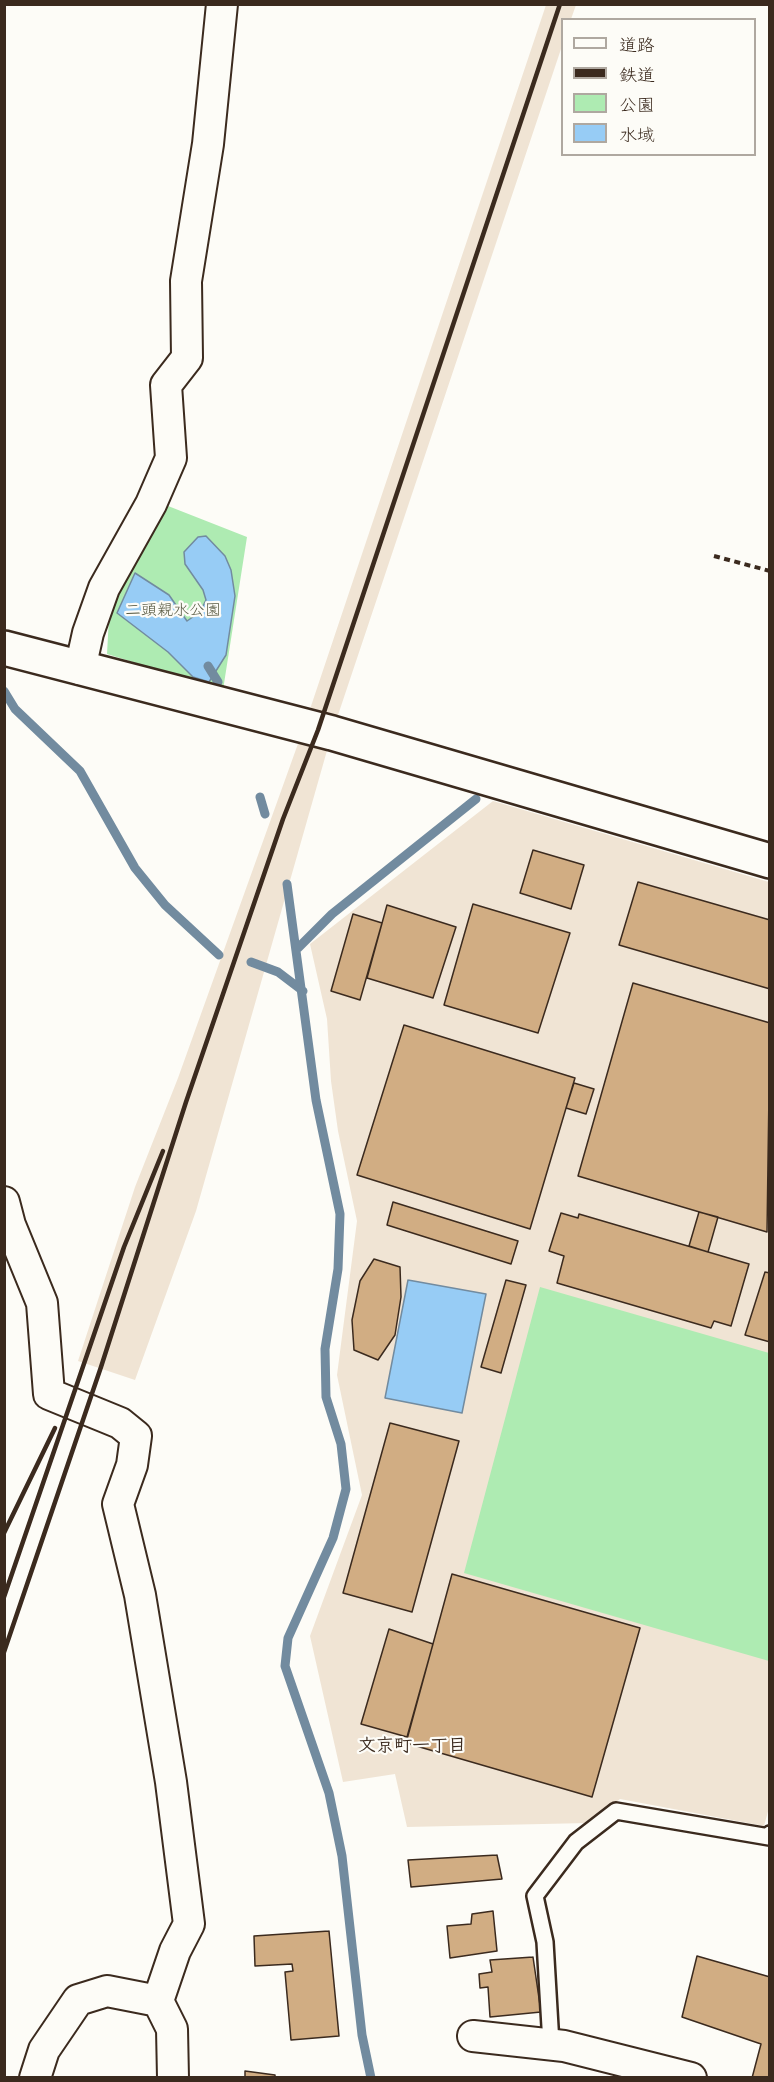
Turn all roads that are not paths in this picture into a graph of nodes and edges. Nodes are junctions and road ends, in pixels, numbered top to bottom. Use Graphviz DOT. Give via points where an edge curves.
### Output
graph roads {
  1 [pos="222,4"];
  2 [pos="4,648"];
  3 [pos="80,669"];
  4 [pos="770,861"];
  5 [pos="4,1202"];
  6 [pos="770,1834"];
  7 [pos="158,2001"];
  8 [pos="473,2036"];
  9 [pos="551,2044"];
  10 [pos="34,2078"];
  11 [pos="173,2078"];
  12 [pos="691,2078"];
  1 -- 3 [label="street" via="208,144 186,281 187,358 166,385 171,458 151,504 104,588"];
  2 -- 3 [label="street"];
  3 -- 4 [label="street" via="332,733"];
  5 -- 7 [label="street" via="42,1303 49,1394 120,1423 135,1436 132,1465 118,1504 140,1595 171,1782 189,1924"];
  6 -- 9 [label="lane" via="769,1837 616,1810 576,1842 535,1896 545,1942"];
  7 -- 10 [label="street" via="107,1991 78,2001 44,2050"];
  7 -- 11 [label="street" via="172,2029"];
  8 -- 9 [label="street"];
  9 -- 12 [label="street"];
}
